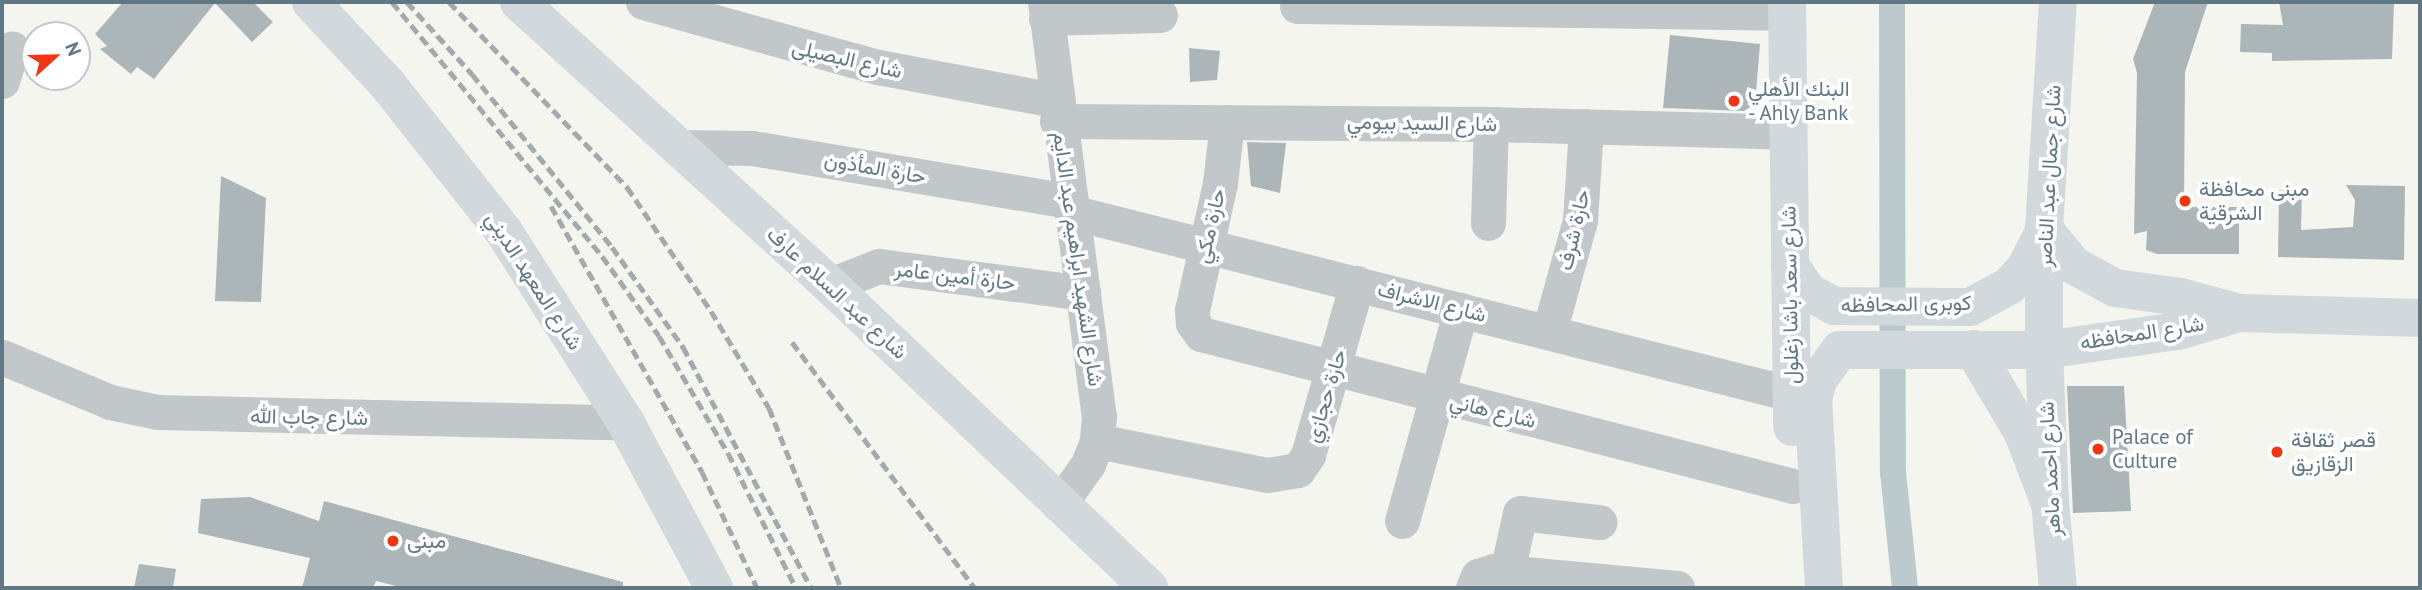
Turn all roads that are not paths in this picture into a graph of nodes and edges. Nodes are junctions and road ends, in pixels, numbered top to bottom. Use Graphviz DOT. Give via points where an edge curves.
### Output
graph roads {
  1 [pos="312,2"];
  2 [pos="519,2"];
  3 [pos="643,2"];
  4 [pos="2058,2"];
  5 [pos="1297,6"];
  6 [pos="1478,6"];
  7 [pos="1787,8"];
  8 [pos="1046,10"];
  9 [pos="707,11"];
  10 [pos="1160,15"];
  11 [pos="12,48"];
  12 [pos="2,81"];
  13 [pos="1056,111"];
  14 [pos="1227,122"];
  15 [pos="1490,124"];
  16 [pos="1586,126"];
  17 [pos="1787,132"];
  18 [pos="679,147"];
  19 [pos="1070,206"];
  20 [pos="1488,223"];
  21 [pos="2044,229"];
  22 [pos="1206,243"];
  23 [pos="1790,265"];
  24 [pos="1357,283"];
  25 [pos="830,285"];
  26 [pos="1083,293"];
  27 [pos="1828,304"];
  28 [pos="1461,310"];
  29 [pos="2239,313"];
  30 [pos="2420,318"];
  31 [pos="1196,329"];
  32 [pos="1549,332"];
  33 [pos="1971,349"];
  34 [pos="1842,350"];
  35 [pos="2044,350"];
  36 [pos="2,357"];
  37 [pos="1335,371"];
  38 [pos="1437,396"];
  39 [pos="1802,407"];
  40 [pos="626,423"];
  41 [pos="1097,441"];
  42 [pos="1793,486"];
  43 [pos="2050,504"];
  44 [pos="1059,505"];
  45 [pos="1402,521"];
  46 [pos="1599,522"];
  47 [pos="1507,572"];
  48 [pos="1562,583"];
  49 [pos="1617,586"];
  50 [pos="714,588"];
  51 [pos="1149,588"];
  52 [pos="1473,588"];
  53 [pos="1666,588"];
  54 [pos="1677,588"];
  55 [pos="1800,588"];
  56 [pos="1824,588"];
  57 [pos="2058,588"];
  1 -- 40 [label="main road, شارع المعهد الديني" via="388,85 504,232"];
  2 -- 18 [label="main road, شارع عبد السلام عارف"];
  3 -- 9 [label="street, شارع البصيلى"];
  4 -- 21 [label="main road, شارع جمال عبد الناصر"];
  5 -- 6 [label="street"];
  6 -- 7 [label="street"];
  7 -- 17 [label="main road, شارع سعد باشا زغلول"];
  8 -- 10 [label="street"];
  8 -- 13 [label="street, شارع الشهيد ابراهيم عبد الدايم"];
  9 -- 13 [label="street, شارع البصيلى" via="878,67"];
  11 -- 12 [label="street"];
  13 -- 14 [label="street, شارع السيد بيومي"];
  13 -- 19 [label="street, شارع الشهيد ابراهيم عبد الدايم"];
  14 -- 15 [label="street, شارع السيد بيومي"];
  14 -- 22 [label="street, حارة مكي" via="1220,183"];
  15 -- 16 [label="street, شارع السيد بيومي"];
  15 -- 20 [label="street"];
  16 -- 17 [label="street, شارع السيد بيومي"];
  16 -- 32 [label="street, حارة شرف" via="1580,220"];
  17 -- 23 [label="main road, شارع سعد باشا زغلول"];
  18 -- 19 [label="street, حارة المأذون" via="752,148"];
  18 -- 25 [label="main road, شارع عبد السلام عارف"];
  19 -- 22 [label="street, شارع الاشراف"];
  19 -- 26 [label="street, شارع الشهيد ابراهيم عبد الدايم"];
  21 -- 27 [label="main road, كوبرى المحافظه" via="2036,250 2009,286 1970,307"];
  21 -- 29 [label="main road, شارع المحافظه" via="2073,265 2091,278 2115,288 2181,297"];
  21 -- 35 [label="main road, شارع جمال عبد الناصر"];
  22 -- 24 [label="street, شارع الاشراف"];
  22 -- 31 [label="street, حارة مكي" via="1192,316"];
  23 -- 27 [label="main road, كوبرى المحافظه" via="1798,280"];
  23 -- 39 [label="main road, شارع سعد باشا زغلول"];
  24 -- 28 [label="street, شارع الاشراف"];
  24 -- 37 [label="street, حارة حجازي"];
  25 -- 26 [label="street, حارة أمين عامر" via="879,267"];
  25 -- 44 [label="main road, شارع عبد السلام عارف"];
  26 -- 41 [label="street, شارع الشهيد ابراهيم عبد الدايم" via="1097,385"];
  27 -- 34 [label="main road"];
  28 -- 32 [label="street, شارع الاشراف"];
  28 -- 38 [label="street"];
  29 -- 30 [label="main road, شارع المحافظه"];
  29 -- 35 [label="main road, شارع المحافظه" via="2178,331"];
  31 -- 37 [label="street, شارع هاني" via="1213,340"];
  32 -- 39 [label="street, شارع الاشراف"];
  33 -- 34 [label="main road, كوبرى المحافظه"];
  33 -- 35 [label="main road, كوبرى المحافظه"];
  33 -- 43 [label="main road" via="2023,433"];
  34 -- 39 [label="main road"];
  35 -- 43 [label="main road, شارع احمد ماهر"];
  36 -- 40 [label="street, شارع جاب الله" via="110,402 158,412"];
  37 -- 38 [label="street, شارع هاني"];
  37 -- 41 [label="street, حارة حجازي" via="1308,455 1298,470 1285,474 1266,475"];
  38 -- 42 [label="street, شارع هاني"];
  38 -- 45 [label="street"];
  39 -- 42 [label="main road, شارع سعد باشا زغلول"];
  39 -- 56 [label="main road, شارع سعد باشا زغلول"];
  40 -- 50 [label="main road, شارع المعهد الديني"];
  41 -- 44 [label="street, شارع الشهيد ابراهيم عبد الدايم" via="1075,486"];
  42 -- 55 [label="main road, شارع سعد باشا زغلول"];
  43 -- 57 [label="main road, شارع احمد ماهر"];
  44 -- 51 [label="main road, شارع عبد السلام عارف"];
  46 -- 47 [label="street" via="1508,510"];
  47 -- 48 [label="street"];
  47 -- 52 [label="street" via="1485,572"];
  48 -- 49 [label="street"];
  49 -- 53 [label="street"];
  53 -- 54 [label="street"];
}
